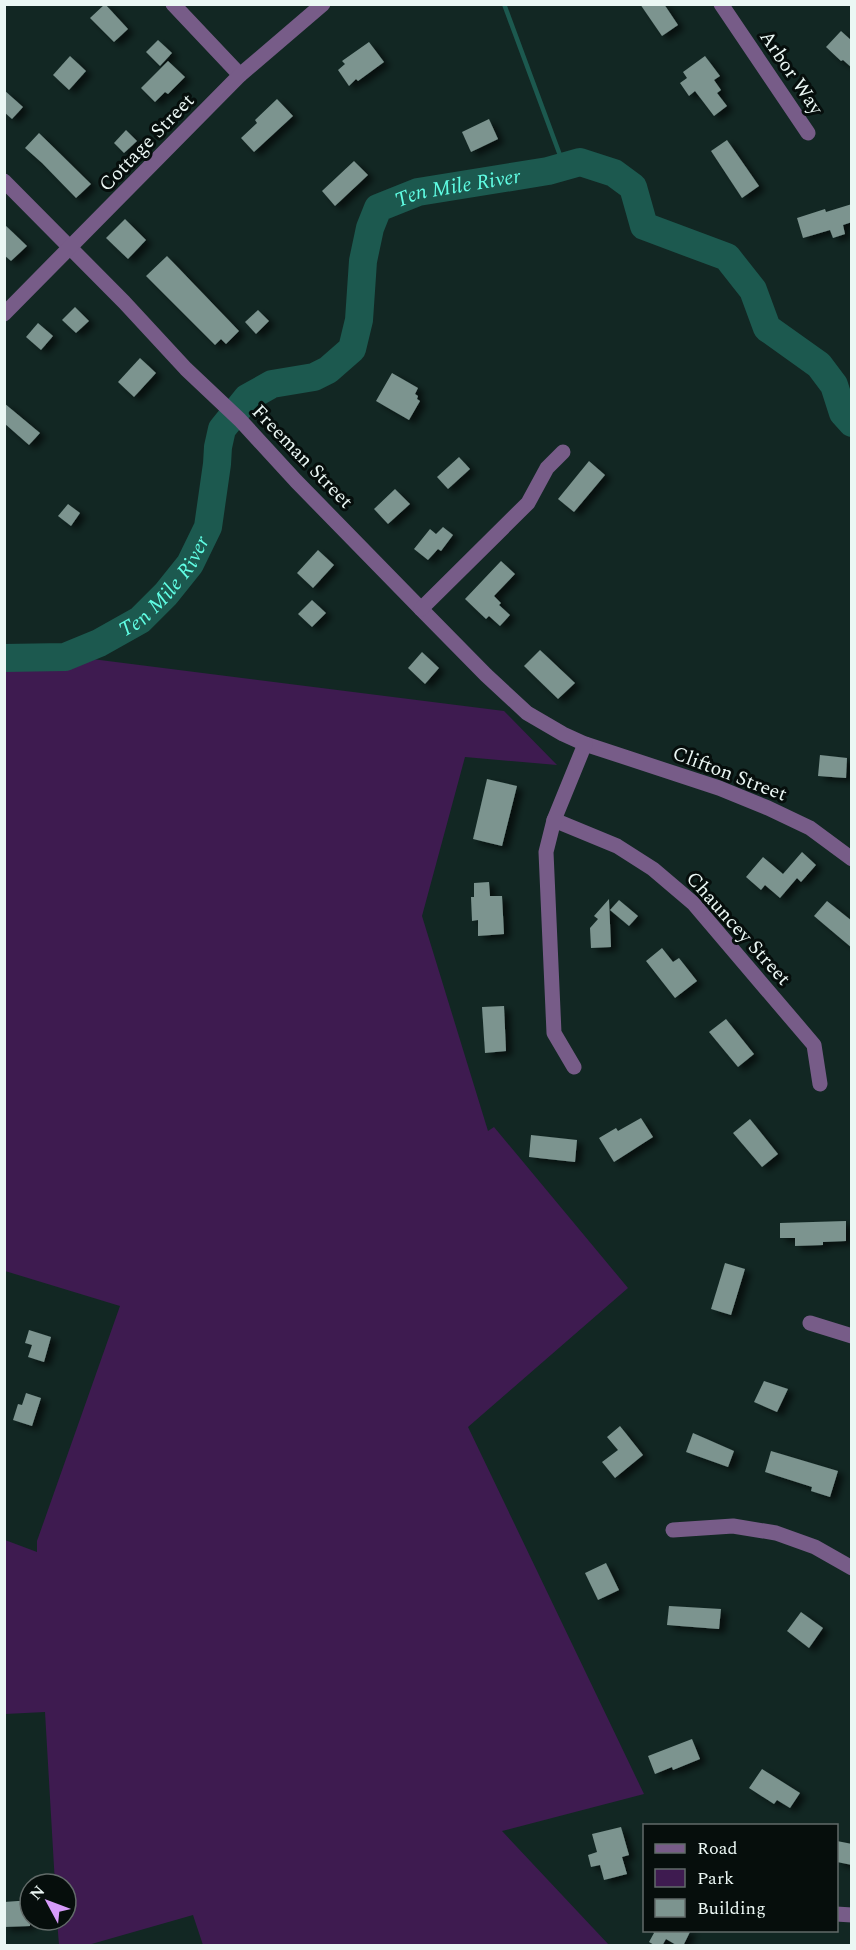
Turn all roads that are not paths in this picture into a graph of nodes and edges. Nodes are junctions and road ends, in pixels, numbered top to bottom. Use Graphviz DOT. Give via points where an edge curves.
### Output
graph roads {
  1 [pos="173,4"];
  2 [pos="323,4"];
  3 [pos="721,4"];
  4 [pos="240,75"];
  5 [pos="808,133"];
  6 [pos="4,181"];
  7 [pos="71,247"];
  8 [pos="4,314"];
  9 [pos="563,452"];
  10 [pos="421,609"];
  11 [pos="585,744"];
  12 [pos="554,820"];
  13 [pos="852,859"];
  14 [pos="574,1067"];
  15 [pos="820,1084"];
  16 [pos="810,1323"];
  17 [pos="852,1336"];
  18 [pos="673,1530"];
  19 [pos="852,1568"];
  1 -- 4 [label="street"];
  2 -- 4 [label="street, Cottage Street"];
  3 -- 5 [label="street, Arbor Way"];
  4 -- 7 [label="street, Cottage Street"];
  6 -- 7 [label="street, Freeman Street"];
  7 -- 8 [label="street, Cottage Street"];
  7 -- 10 [label="street, Freeman Street"];
  9 -- 10 [label="street" via="547,468 528,503"];
  10 -- 11 [label="street, Freeman Street" via="527,713"];
  11 -- 12 [label="street"];
  11 -- 13 [label="street, Clifton Street" via="768,808 810,828"];
  12 -- 14 [label="street" via="546,852 554,1033"];
  12 -- 15 [label="street, Chauncey Street" via="617,846 653,869 693,903 814,1045"];
  16 -- 17 [label="street"];
  18 -- 19 [label="street" via="734,1526 776,1533 815,1547"];
}
